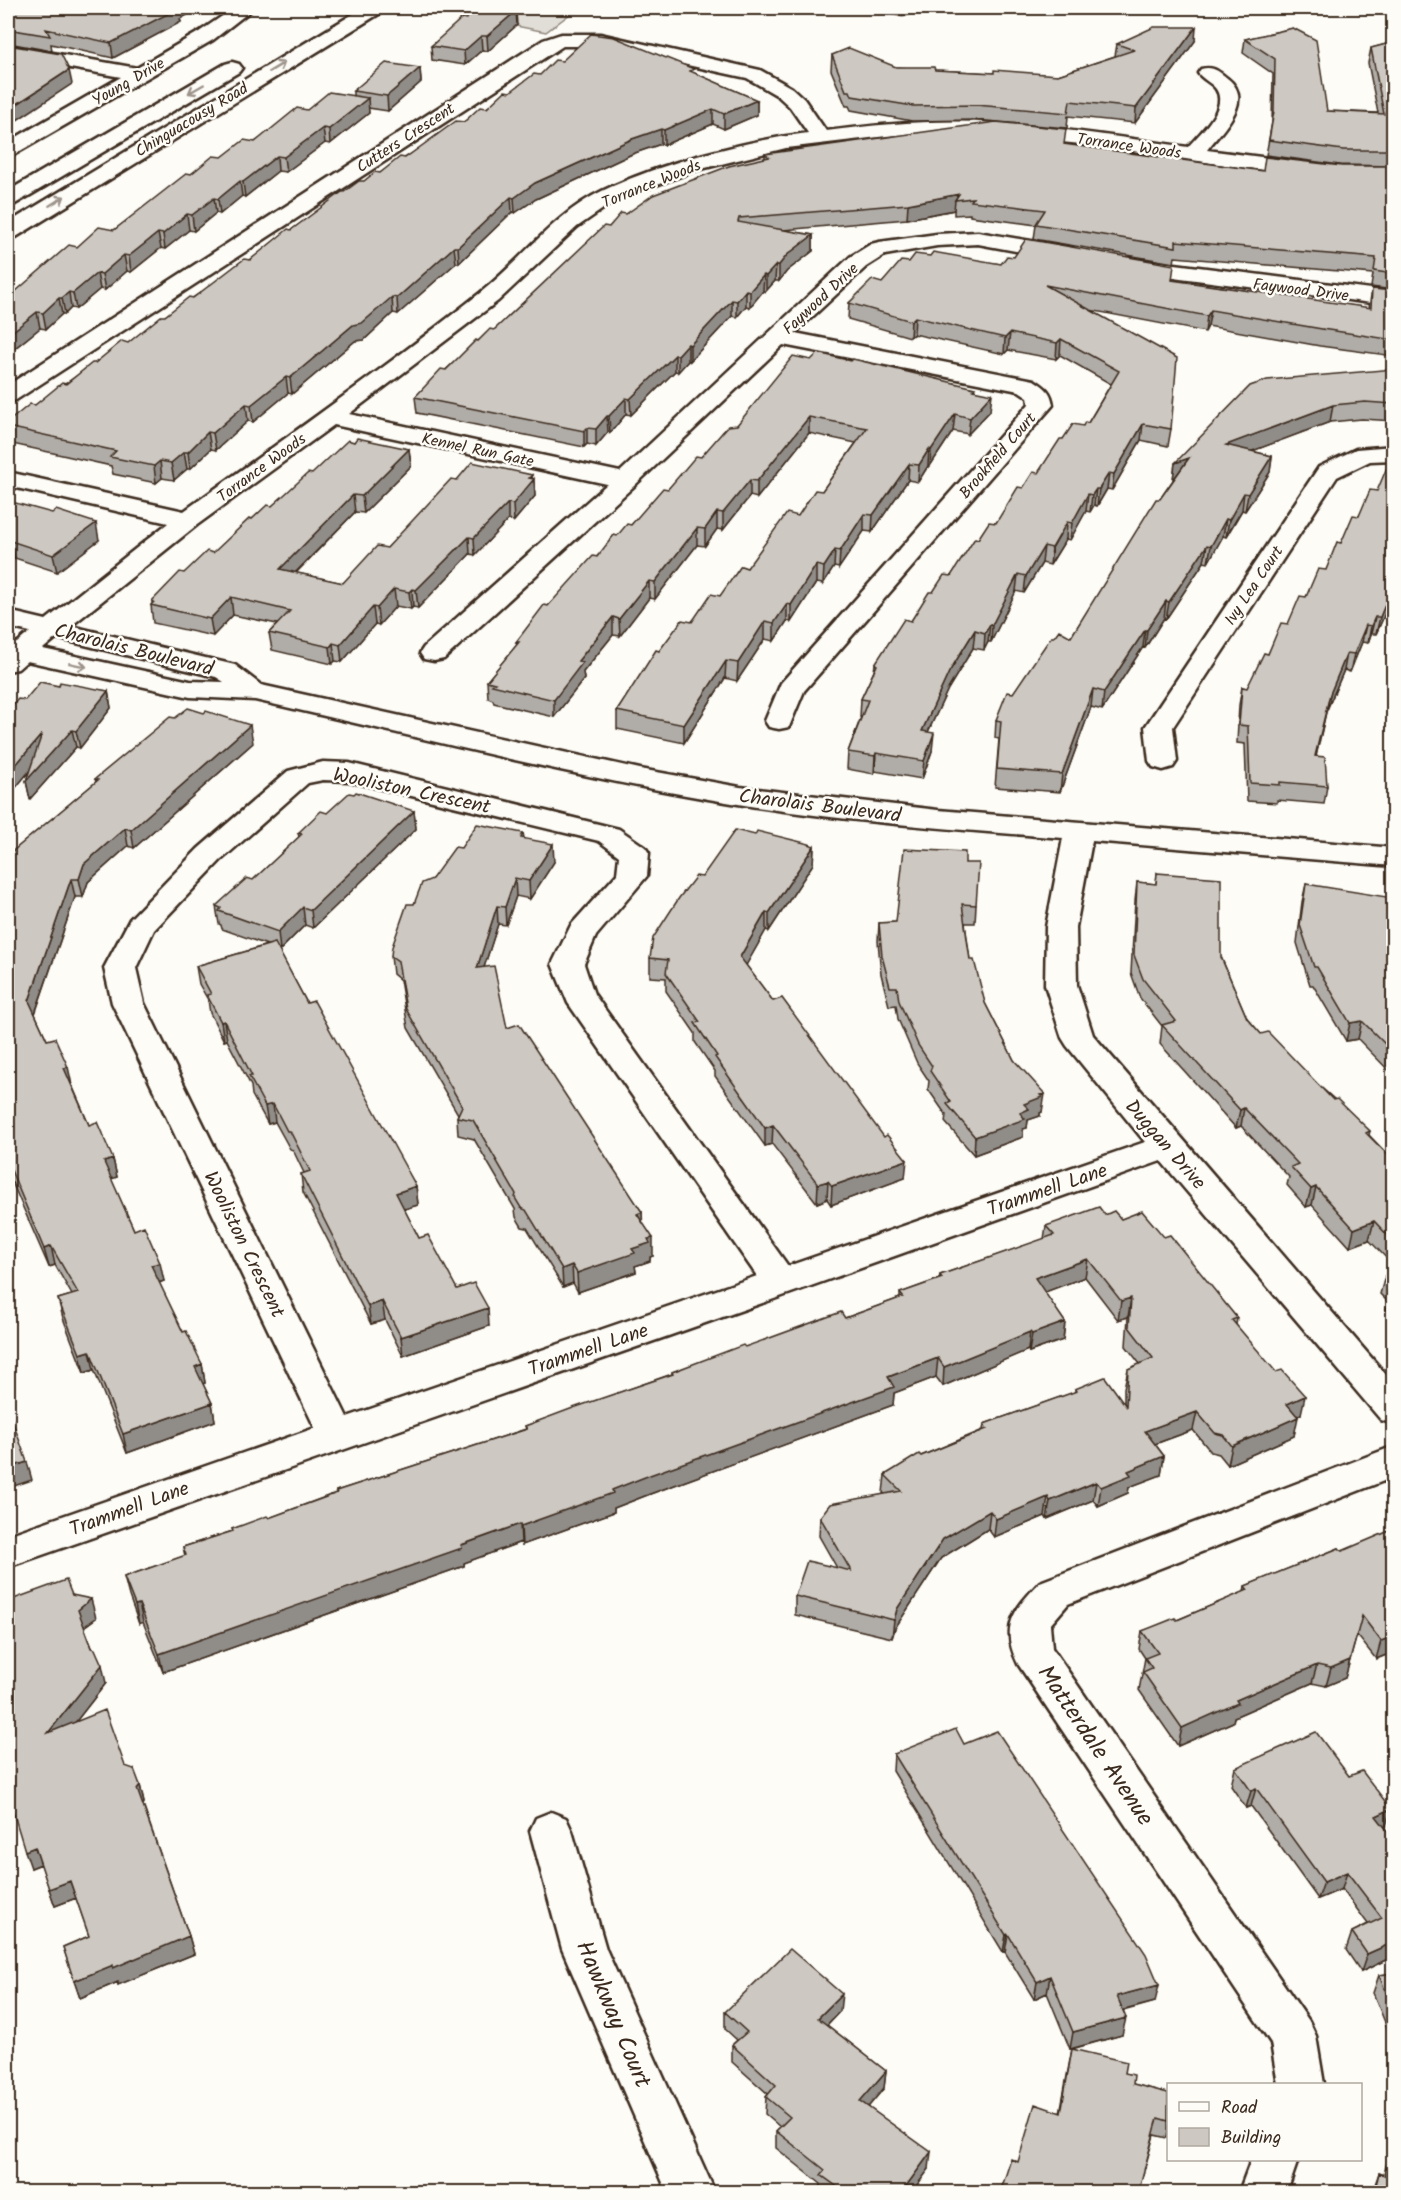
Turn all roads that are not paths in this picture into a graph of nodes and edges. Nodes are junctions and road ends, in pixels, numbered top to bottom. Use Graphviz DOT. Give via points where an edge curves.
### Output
graph roads {
  1 [pos="245,8"];
  2 [pos="375,8"];
  3 [pos="8,51"];
  4 [pos="246,60"];
  5 [pos="1208,73"];
  6 [pos="139,74"];
  7 [pos="821,138"];
  8 [pos="8,150"];
  9 [pos="1193,154"];
  10 [pos="1394,174"];
  11 [pos="8,200"];
  12 [pos="8,232"];
  13 [pos="1394,298"];
  14 [pos="778,337"];
  15 [pos="8,395"];
  16 [pos="330,417"];
  17 [pos="1394,453"];
  18 [pos="8,479"];
  19 [pos="626,482"];
  20 [pos="188,520"];
  21 [pos="8,619"];
  22 [pos="51,628"];
  23 [pos="434,653"];
  24 [pos="12,655"];
  25 [pos="255,692"];
  26 [pos="779,721"];
  27 [pos="1163,761"];
  28 [pos="1079,831"];
  29 [pos="1394,856"];
  30 [pos="1168,1146"];
  31 [pos="781,1283"];
  32 [pos="1394,1410"];
  33 [pos="337,1434"];
  34 [pos="1394,1461"];
  35 [pos="8,1551"];
  36 [pos="551,1831"];
  37 [pos="1301,2083"];
  38 [pos="1275,2161"];
  39 [pos="691,2193"];
  40 [pos="1263,2193"];
  1 -- 6 [label="street, Young Drive" via="206,36"];
  12 -- 2 [label="street, Chinguacousy Road, one-way"];
  3 -- 6 [label="street"];
  4 -- 11 [label="street, Chinguacousy Road, one-way"];
  5 -- 9 [label="street" via="1225,86 1230,100 1227,111"];
  6 -- 8 [label="street, Young Drive"];
  7 -- 9 [label="street, Torrance Woods" via="895,129 995,129"];
  7 -- 15 [label="street, Cutters Crescent" via="785,92 753,74 600,40 561,40 530,56"];
  7 -- 16 [label="street, Torrance Woods" via="786,142 690,165 609,196 569,222 490,296"];
  9 -- 10 [label="street, Torrance Woods" via="1340,173"];
  13 -- 14 [label="street, Faywood Drive" via="1159,270 978,238 937,240 879,249 858,262"];
  14 -- 19 [label="street, Faywood Drive"];
  14 -- 26 [label="street, Brookfield Court" via="1026,385 1040,394 1041,405 790,689"];
  16 -- 19 [label="street, Kennel Run Gate"];
  16 -- 20 [label="street, Torrance Woods"];
  17 -- 27 [label="street, Ivy Lea Court" via="1365,454 1328,472 1159,728"];
  18 -- 20 [label="street"];
  19 -- 23 [label="street, Faywood Drive"];
  20 -- 22 [label="street, Torrance Woods"];
  21 -- 22 [label="street, Charolais Boulevard"];
  22 -- 24 [label="street, Torrance Woods"];
  22 -- 25 [label="street, Charolais Boulevard" via="225,671"];
  24 -- 25 [label="street, Charolais Boulevard, one-way" via="190,689"];
  25 -- 28 [label="street, Charolais Boulevard" via="640,778 740,796"];
  28 -- 29 [label="street, Charolais Boulevard"];
  28 -- 30 [label="street, Duggan Drive" via="1061,927 1061,985 1078,1038"];
  30 -- 31 [label="street, Trammell Lane"];
  30 -- 32 [label="street, Duggan Drive"];
  31 -- 33 [label="street, Trammell Lane"];
  31 -- 33 [label="street, Wooliston Crescent" via="579,996 568,964 582,932 632,876 634,853 609,835 349,772 323,771 298,777 209,855 141,926 120,968 128,1003"];
  33 -- 35 [label="street, Trammell Lane"];
  34 -- 37 [label="street, Matterdale Avenue" via="1054,1593 1030,1620 1032,1652 1293,2036"];
  36 -- 39 [label="street, Hawkway Court" via="584,1949"];
  38 -- 40 [label="street"];
}
